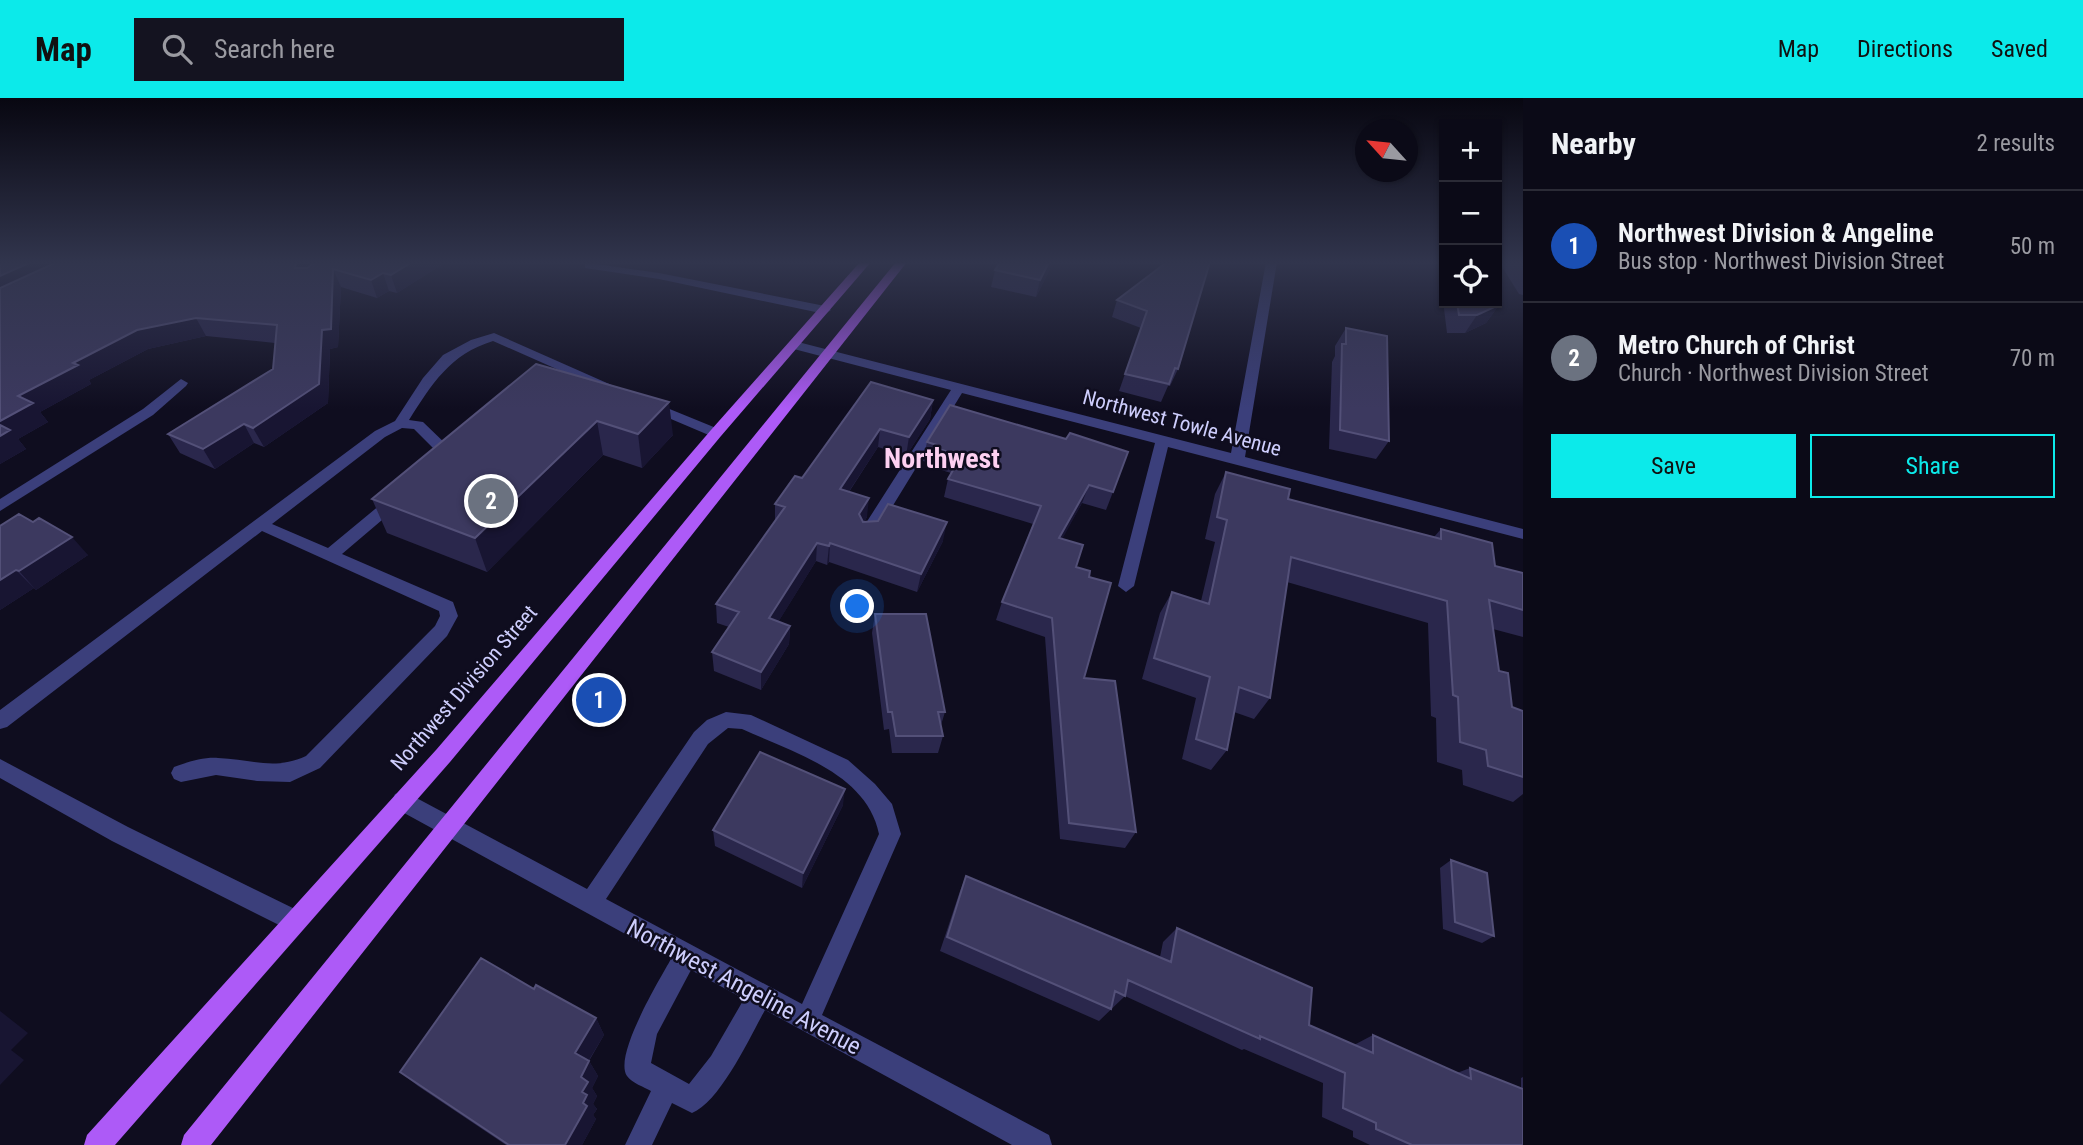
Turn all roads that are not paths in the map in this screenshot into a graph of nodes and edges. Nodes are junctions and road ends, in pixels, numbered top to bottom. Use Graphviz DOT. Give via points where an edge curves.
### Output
graph roads {
  1 [pos="824,311"];
  2 [pos="863,311"];
  3 [pos="1263,311"];
  4 [pos="794,345"];
  5 [pos="830,352"];
  6 [pos="181,383"];
  7 [pos="959,387"];
  8 [pos="400,424"];
  9 [pos="716,433"];
  10 [pos="1163,440"];
  11 [pos="1237,459"];
  12 [pos="0,506"];
  13 [pos="259,524"];
  14 [pos="867,534"];
  15 [pos="1523,534"];
  16 [pos="330,555"];
  17 [pos="1126,586"];
  18 [pos="0,721"];
  19 [pos="0,768"];
  20 [pos="181,774"];
  21 [pos="401,801"];
  22 [pos="449,827"];
  23 [pos="590,904"];
  24 [pos="295,921"];
  25 [pos="686,956"];
  26 [pos="761,995"];
  27 [pos="807,1021"];
  28 [pos="667,1086"];
  29 [pos="97,1145"];
  30 [pos="194,1145"];
  31 [pos="638,1145"];
  32 [pos="1040,1145"];
  1 -- 4 [label="main road, Northwest Division Street"];
  2 -- 5 [label="main road"];
  3 -- 11 [label="street"];
  4 -- 5 [label="street, Northwest Towle Avenue"];
  4 -- 9 [label="main road, Northwest Division Street"];
  5 -- 7 [label="street, Northwest Towle Avenue"];
  5 -- 22 [label="main road"];
  6 -- 12 [label="street" via="148,412"];
  7 -- 10 [label="street, Northwest Towle Avenue"];
  7 -- 14 [label="street"];
  8 -- 9 [label="street" via="442,362 458,348 494,337"];
  8 -- 13 [label="street" via="380,433"];
  8 -- 16 [label="street" via="418,425 445,451 435,467"];
  9 -- 21 [label="main road, Northwest Division Street"];
  10 -- 11 [label="street, Northwest Towle Avenue"];
  10 -- 17 [label="street"];
  11 -- 15 [label="street, Northwest Towle Avenue"];
  13 -- 16 [label="street"];
  13 -- 18 [label="street"];
  16 -- 20 [label="street" via="447,607 449,616 441,631 313,762 290,773 216,766"];
  19 -- 24 [label="street"];
  21 -- 22 [label="street, Northwest Angeline Avenue"];
  21 -- 24 [label="main road, Northwest Division Street"];
  22 -- 23 [label="street, Northwest Angeline Avenue"];
  22 -- 30 [label="main road"];
  23 -- 25 [label="street, Northwest Angeline Avenue"];
  23 -- 27 [label="street" via="701,738 714,726 726,720 744,721 841,766 885,811 890,834"];
  24 -- 29 [label="main road, Northwest Division Street"];
  25 -- 26 [label="street, Northwest Angeline Avenue"];
  25 -- 28 [label="street" via="645,1031 637,1069"];
  26 -- 27 [label="street, Northwest Angeline Avenue"];
  26 -- 28 [label="street" via="720,1065 692,1100"];
  27 -- 32 [label="street, Northwest Angeline Avenue"];
  28 -- 31 [label="street"];
}
